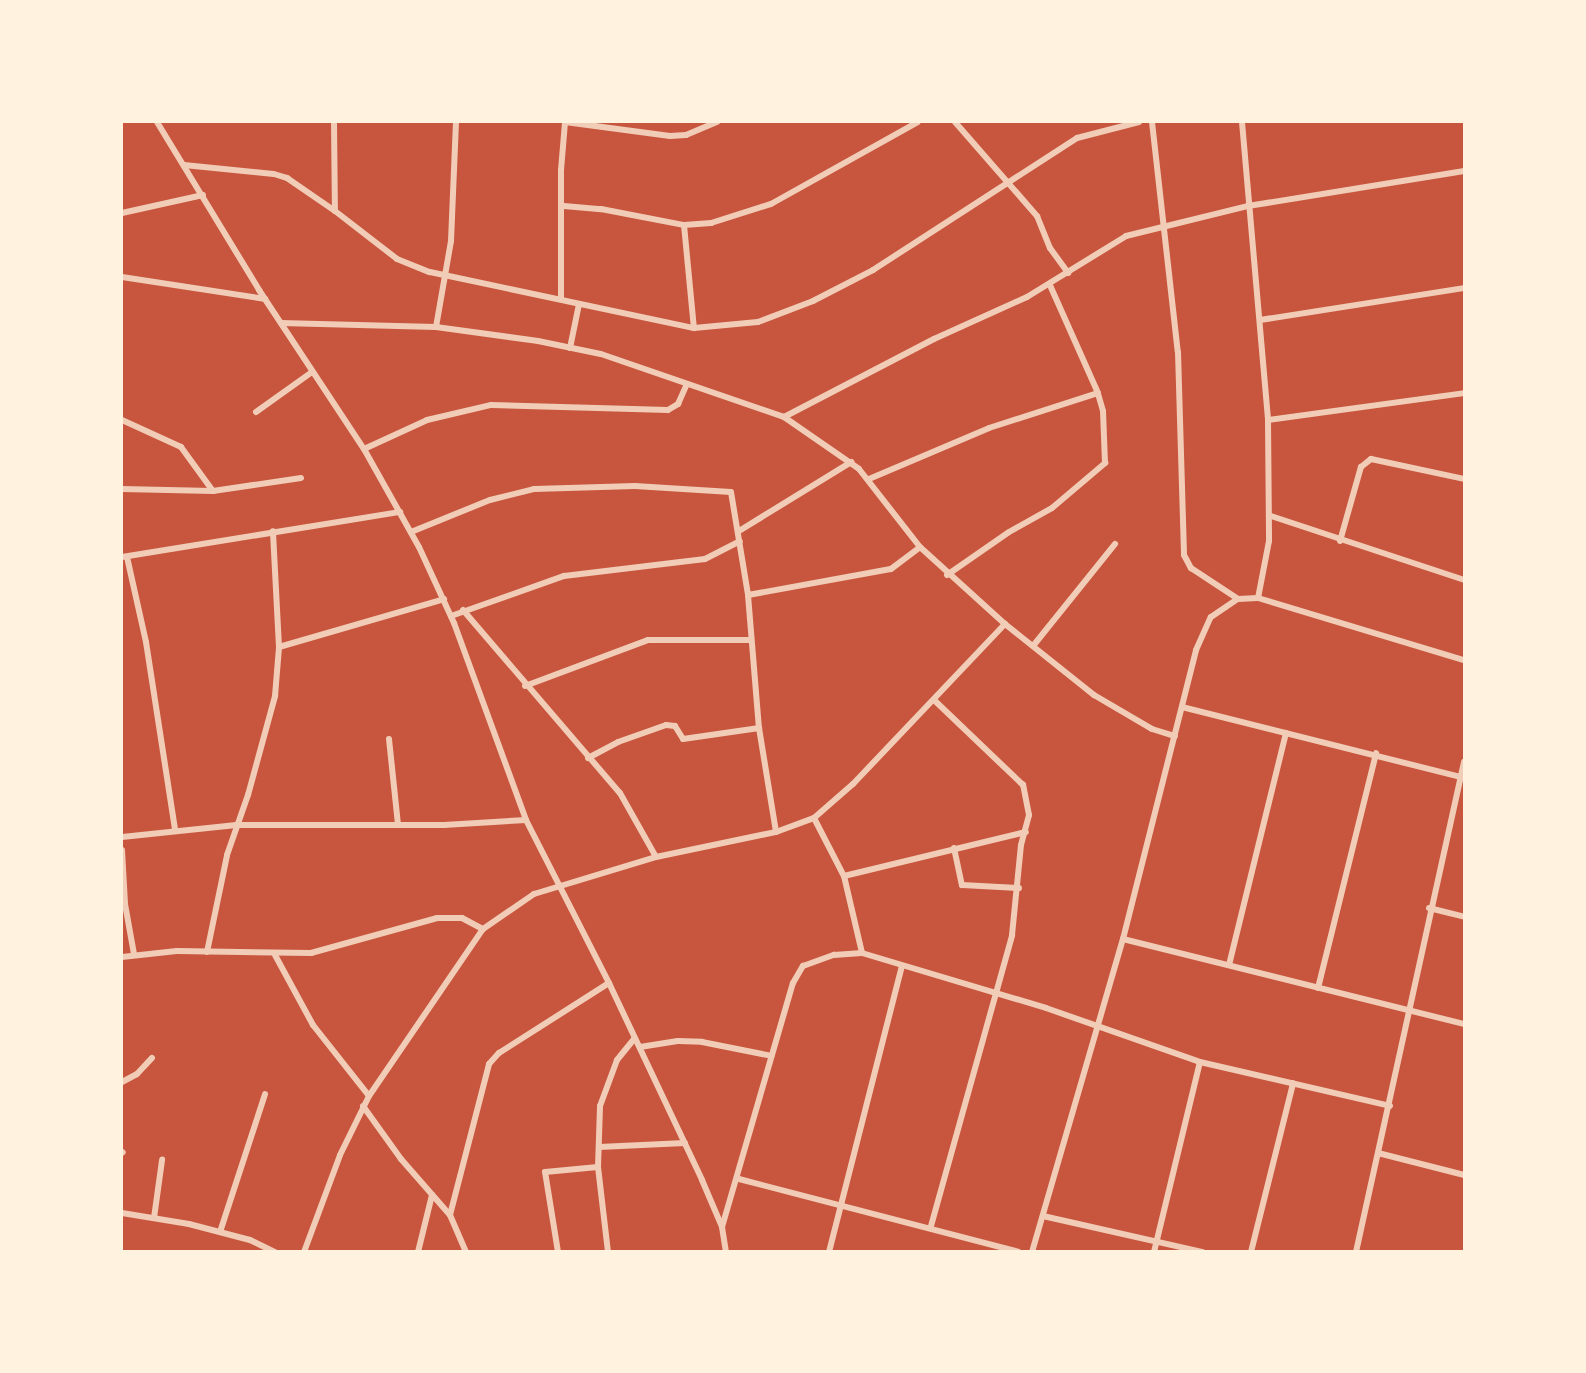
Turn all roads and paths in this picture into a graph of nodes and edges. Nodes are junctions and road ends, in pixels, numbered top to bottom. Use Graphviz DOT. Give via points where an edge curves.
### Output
graph roads {
  1 [pos="157,122"];
  2 [pos="334,122"];
  3 [pos="456,122"];
  4 [pos="565,122"];
  5 [pos="717,122"];
  6 [pos="918,122"];
  7 [pos="955,122"];
  8 [pos="1139,122"];
  9 [pos="1152,122"];
  10 [pos="1242,122"];
  11 [pos="184,165"];
  12 [pos="1464,171"];
  13 [pos="1007,180"];
  14 [pos="203,195"];
  15 [pos="564,206"];
  16 [pos="1248,206"];
  17 [pos="335,211"];
  18 [pos="122,213"];
  19 [pos="1164,224"];
  20 [pos="684,225"];
  21 [pos="1068,273"];
  22 [pos="446,275"];
  23 [pos="122,277"];
  24 [pos="1050,285"];
  25 [pos="1464,288"];
  26 [pos="265,299"];
  27 [pos="561,299"];
  28 [pos="579,304"];
  29 [pos="1260,320"];
  30 [pos="281,323"];
  31 [pos="436,327"];
  32 [pos="694,328"];
  33 [pos="570,348"];
  34 [pos="312,372"];
  35 [pos="687,384"];
  36 [pos="1098,393"];
  37 [pos="1464,393"];
  38 [pos="256,412"];
  39 [pos="783,417"];
  40 [pos="122,420"];
  41 [pos="1268,420"];
  42 [pos="364,449"];
  43 [pos="851,462"];
  44 [pos="301,478"];
  45 [pos="869,479"];
  46 [pos="1464,479"];
  47 [pos="122,489"];
  48 [pos="213,491"];
  49 [pos="400,512"];
  50 [pos="1271,516"];
  51 [pos="273,531"];
  52 [pos="739,531"];
  53 [pos="411,532"];
  54 [pos="740,541"];
  55 [pos="1340,541"];
  56 [pos="1115,544"];
  57 [pos="920,547"];
  58 [pos="124,557"];
  59 [pos="947,575"];
  60 [pos="1464,580"];
  61 [pos="748,595"];
  62 [pos="1258,598"];
  63 [pos="444,599"];
  64 [pos="1238,599"];
  65 [pos="463,610"];
  66 [pos="451,615"];
  67 [pos="1005,624"];
  68 [pos="749,640"];
  69 [pos="1033,646"];
  70 [pos="279,647"];
  71 [pos="1464,660"];
  72 [pos="525,686"];
  73 [pos="934,700"];
  74 [pos="1182,707"];
  75 [pos="759,728"];
  76 [pos="1286,733"];
  77 [pos="1175,736"];
  78 [pos="389,739"];
  79 [pos="1376,753"];
  80 [pos="588,759"];
  81 [pos="1464,762"];
  82 [pos="1462,777"];
  83 [pos="814,818"];
  84 [pos="526,820"];
  85 [pos="398,824"];
  86 [pos="236,825"];
  87 [pos="176,830"];
  88 [pos="776,832"];
  89 [pos="1026,832"];
  90 [pos="122,837"];
  91 [pos="954,848"];
  92 [pos="122,850"];
  93 [pos="656,857"];
  94 [pos="844,876"];
  95 [pos="1019,888"];
  96 [pos="560,889"];
  97 [pos="1430,908"];
  98 [pos="1464,917"];
  99 [pos="483,929"];
  100 [pos="1124,939"];
  101 [pos="207,952"];
  102 [pos="862,953"];
  103 [pos="134,954"];
  104 [pos="275,955"];
  105 [pos="122,957"];
  106 [pos="1229,965"];
  107 [pos="902,966"];
  108 [pos="609,983"];
  109 [pos="1318,988"];
  110 [pos="995,992"];
  111 [pos="1410,1009"];
  112 [pos="1464,1024"];
  113 [pos="1099,1029"];
  114 [pos="634,1038"];
  115 [pos="639,1047"];
  116 [pos="772,1056"];
  117 [pos="152,1058"];
  118 [pos="1200,1062"];
  119 [pos="122,1082"];
  120 [pos="1293,1083"];
  121 [pos="265,1094"];
  122 [pos="369,1096"];
  123 [pos="363,1106"];
  124 [pos="1390,1106"];
  125 [pos="684,1143"];
  126 [pos="599,1147"];
  127 [pos="1378,1153"];
  128 [pos="162,1160"];
  129 [pos="598,1167"];
  130 [pos="1464,1175"];
  131 [pos="739,1179"];
  132 [pos="432,1195"];
  133 [pos="841,1204"];
  134 [pos="122,1213"];
  135 [pos="450,1215"];
  136 [pos="1043,1216"];
  137 [pos="154,1218"];
  138 [pos="931,1226"];
  139 [pos="722,1227"];
  140 [pos="220,1232"];
  141 [pos="1157,1241"];
  142 [pos="275,1251"];
  143 [pos="304,1251"];
  144 [pos="418,1251"];
  145 [pos="466,1251"];
  146 [pos="558,1251"];
  147 [pos="608,1251"];
  148 [pos="726,1251"];
  149 [pos="829,1251"];
  150 [pos="1019,1251"];
  151 [pos="1032,1251"];
  152 [pos="1154,1251"];
  153 [pos="1203,1251"];
  154 [pos="1251,1251"];
  155 [pos="1356,1251"];
  1 -- 11 [label="street"];
  2 -- 17 [label="street"];
  3 -- 22 [label="street"];
  4 -- 5 [label="street" via="670,136 686,135"];
  4 -- 15 [label="street" via="561,170"];
  6 -- 20 [label="street" via="771,204 711,223"];
  7 -- 13 [label="street"];
  8 -- 13 [label="street" via="1077,138"];
  9 -- 19 [label="street"];
  10 -- 16 [label="street"];
  11 -- 14 [label="street"];
  11 -- 17 [label="street" via="274,174 287,178"];
  12 -- 16 [label="street"];
  13 -- 21 [label="street" via="1038,216 1050,248"];
  13 -- 32 [label="street" via="873,270 813,301 758,322"];
  14 -- 18 [label="street"];
  14 -- 26 [label="street"];
  15 -- 20 [label="street"];
  15 -- 27 [label="street"];
  16 -- 19 [label="street"];
  16 -- 29 [label="street"];
  17 -- 22 [label="street" via="398,259"];
  19 -- 21 [label="street" via="1126,236"];
  19 -- 64 [label="street" via="1178,352 1184,555 1191,568"];
  20 -- 32 [label="street"];
  21 -- 24 [label="street"];
  22 -- 27 [label="street"];
  22 -- 31 [label="street"];
  23 -- 26 [label="street"];
  24 -- 36 [label="street"];
  24 -- 39 [label="street"];
  25 -- 29 [label="street"];
  26 -- 30 [label="street"];
  27 -- 28 [label="street"];
  28 -- 32 [label="street"];
  28 -- 33 [label="street"];
  29 -- 41 [label="street"];
  30 -- 31 [label="street"];
  30 -- 34 [label="street"];
  31 -- 33 [label="street"];
  33 -- 35 [label="street" via="601,354"];
  34 -- 38 [label="street"];
  34 -- 42 [label="street"];
  35 -- 39 [label="street"];
  35 -- 42 [label="street" via="678,404 668,410 491,405 427,420"];
  36 -- 45 [label="street" via="998,424"];
  36 -- 59 [label="street" via="1105,425 1103,466 1052,508 1009,531"];
  37 -- 41 [label="street"];
  39 -- 43 [label="street"];
  40 -- 48 [label="street" via="181,447 201,469"];
  41 -- 50 [label="street"];
  42 -- 49 [label="street"];
  43 -- 45 [label="street"];
  43 -- 52 [label="street"];
  44 -- 48 [label="street"];
  45 -- 57 [label="street"];
  46 -- 55 [label="street" via="1371,459 1361,467"];
  47 -- 48 [label="street"];
  49 -- 51 [label="street"];
  49 -- 53 [label="street"];
  50 -- 55 [label="street"];
  50 -- 62 [label="street" via="1268,560"];
  51 -- 58 [label="street"];
  51 -- 70 [label="street"];
  52 -- 53 [label="street" via="734,496 727,490 588,485 512,494"];
  52 -- 54 [label="street"];
  53 -- 63 [label="street"];
  54 -- 61 [label="street"];
  54 -- 65 [label="street" via="705,560 564,576"];
  55 -- 60 [label="street"];
  56 -- 69 [label="street"];
  57 -- 59 [label="street"];
  57 -- 61 [label="street" via="891,568"];
  58 -- 87 [label="street" via="146,642"];
  59 -- 67 [label="street"];
  61 -- 68 [label="street"];
  62 -- 64 [label="street"];
  62 -- 71 [label="street"];
  63 -- 66 [label="street"];
  63 -- 70 [label="street"];
  64 -- 74 [label="street" via="1220,608 1204,629"];
  65 -- 66 [label="street"];
  65 -- 72 [label="street"];
  66 -- 84 [label="street"];
  67 -- 69 [label="street"];
  67 -- 73 [label="street"];
  68 -- 72 [label="street" via="648,640"];
  68 -- 75 [label="street"];
  69 -- 77 [label="street" via="1095,695 1152,729"];
  70 -- 86 [label="street" via="275,696"];
  72 -- 80 [label="street"];
  73 -- 83 [label="street" via="853,784"];
  73 -- 89 [label="street" via="1023,785 1028,803"];
  74 -- 76 [label="street"];
  74 -- 77 [label="street"];
  75 -- 80 [label="street" via="683,739 675,726 666,725 627,738"];
  75 -- 88 [label="street"];
  76 -- 79 [label="street"];
  76 -- 106 [label="street"];
  77 -- 100 [label="street"];
  78 -- 85 [label="street"];
  79 -- 82 [label="street"];
  79 -- 109 [label="street"];
  80 -- 93 [label="street" via="620,793"];
  81 -- 82 [label="street"];
  82 -- 97 [label="street"];
  83 -- 88 [label="street"];
  83 -- 94 [label="street"];
  84 -- 85 [label="street"];
  84 -- 96 [label="street"];
  85 -- 86 [label="street"];
  86 -- 87 [label="street"];
  86 -- 101 [label="street"];
  87 -- 90 [label="street"];
  88 -- 93 [label="street"];
  89 -- 91 [label="street"];
  89 -- 95 [label="street" via="1021,845"];
  91 -- 94 [label="street"];
  91 -- 95 [label="street" via="962,885"];
  92 -- 103 [label="street" via="125,904"];
  93 -- 96 [label="street"];
  94 -- 102 [label="street"];
  95 -- 110 [label="street" via="1012,935"];
  96 -- 99 [label="street" via="519,901"];
  96 -- 108 [label="street"];
  97 -- 98 [label="street"];
  97 -- 111 [label="street"];
  99 -- 104 [label="street" via="462,918 437,918 334,949"];
  99 -- 122 [label="street"];
  100 -- 106 [label="street"];
  100 -- 113 [label="street"];
  101 -- 103 [label="street"];
  101 -- 104 [label="street"];
  102 -- 107 [label="street"];
  102 -- 116 [label="street" via="834,955 803,966 793,983"];
  103 -- 105 [label="street"];
  104 -- 122 [label="street" via="313,1025"];
  106 -- 109 [label="street"];
  107 -- 110 [label="street"];
  107 -- 133 [label="street"];
  108 -- 114 [label="street"];
  108 -- 135 [label="street" via="489,1064"];
  109 -- 111 [label="street"];
  110 -- 113 [label="street"];
  110 -- 138 [label="street"];
  111 -- 112 [label="street"];
  111 -- 124 [label="street"];
  113 -- 118 [label="street"];
  113 -- 136 [label="street"];
  114 -- 115 [label="street"];
  114 -- 126 [label="street" via="617,1060 603,1093"];
  115 -- 116 [label="street" via="702,1042"];
  115 -- 125 [label="street"];
  116 -- 131 [label="street"];
  117 -- 119 [label="street" via="137,1074"];
  118 -- 120 [label="street"];
  118 -- 141 [label="street"];
  120 -- 124 [label="street"];
  120 -- 154 [label="street"];
  121 -- 140 [label="street"];
  122 -- 123 [label="street"];
  123 -- 132 [label="street"];
  123 -- 143 [label="street"];
  124 -- 127 [label="street"];
  125 -- 126 [label="street"];
  125 -- 139 [label="street"];
  126 -- 129 [label="street"];
  127 -- 130 [label="street"];
  127 -- 155 [label="street"];
  128 -- 137 [label="street"];
  129 -- 146 [label="street" via="545,1172"];
  129 -- 147 [label="street"];
  131 -- 133 [label="street"];
  131 -- 139 [label="street"];
  132 -- 135 [label="street"];
  132 -- 144 [label="street"];
  133 -- 138 [label="street"];
  133 -- 149 [label="street"];
  134 -- 137 [label="street"];
  135 -- 145 [label="street"];
  136 -- 141 [label="street"];
  136 -- 151 [label="street"];
  137 -- 140 [label="street"];
  138 -- 150 [label="street"];
  139 -- 148 [label="street"];
  140 -- 142 [label="street"];
  141 -- 152 [label="street"];
  141 -- 153 [label="street"];
}
